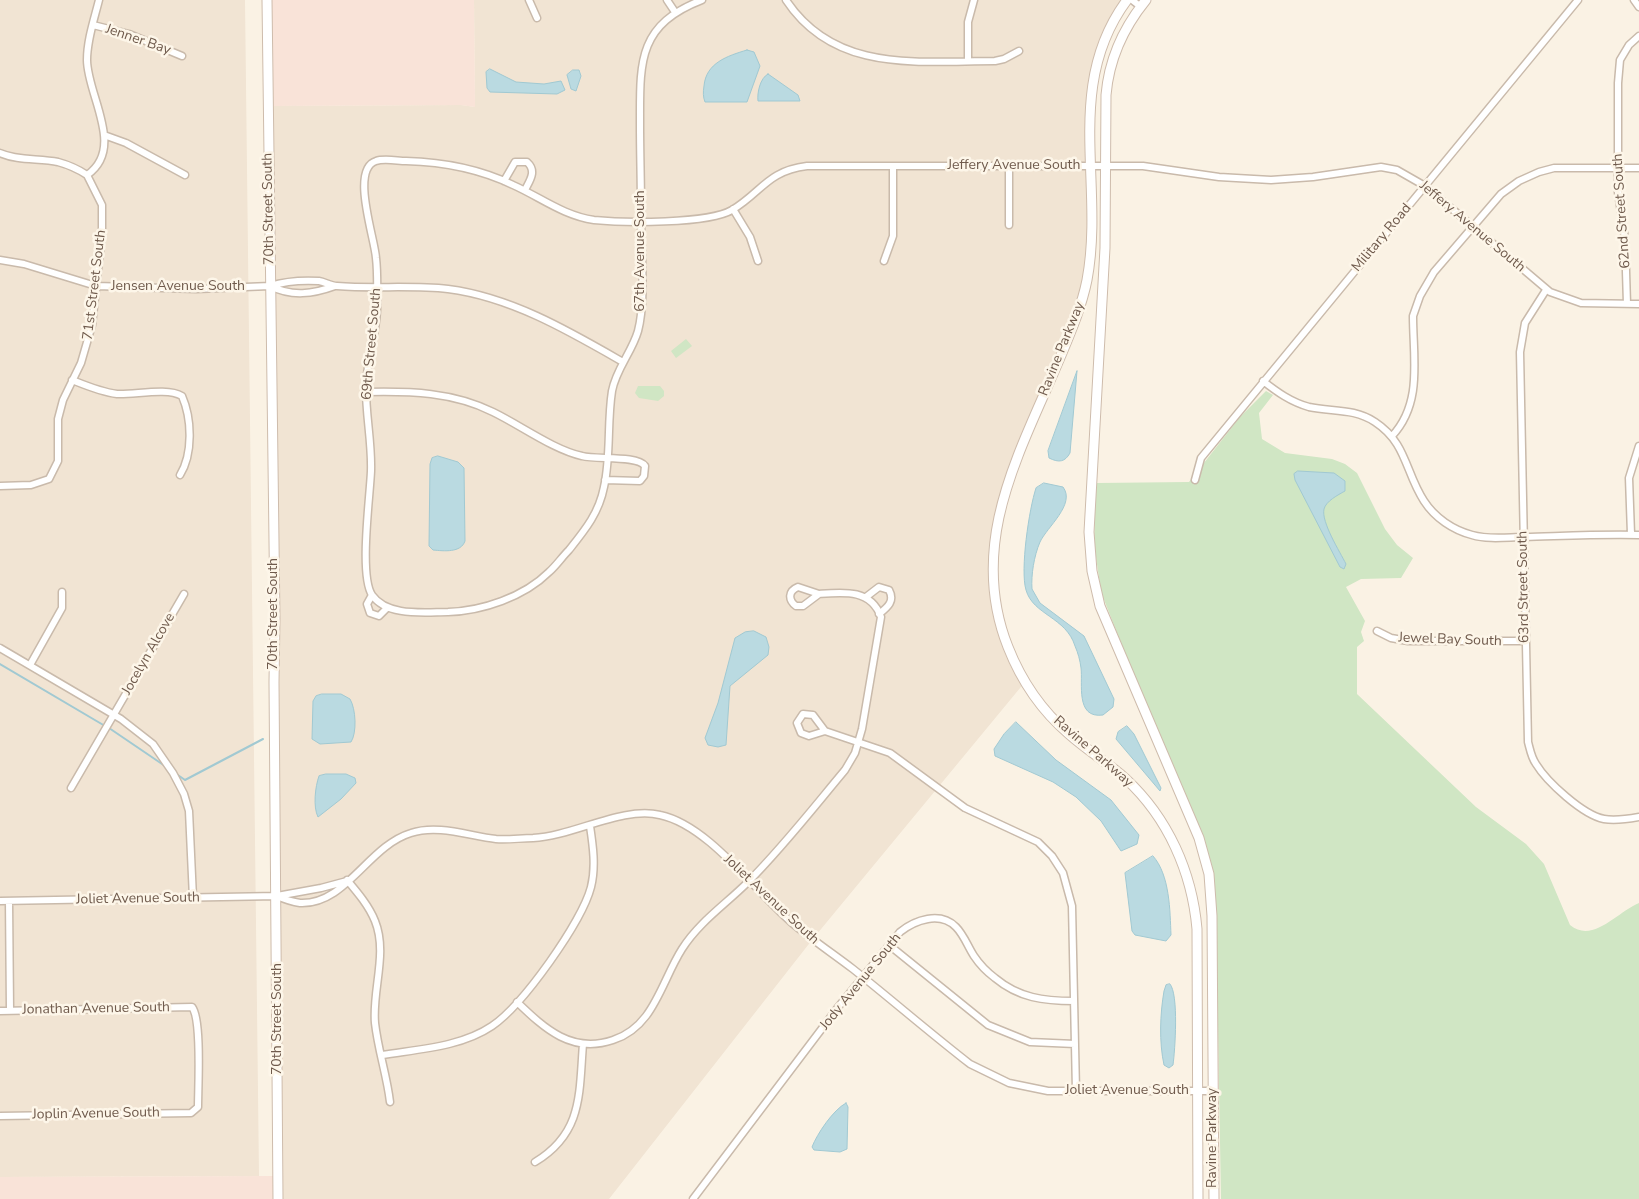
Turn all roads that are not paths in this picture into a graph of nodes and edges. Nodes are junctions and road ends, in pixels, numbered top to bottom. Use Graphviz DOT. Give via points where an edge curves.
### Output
graph roads {
  1 [pos="98,0"];
  2 [pos="267,0"];
  3 [pos="271,0"];
  4 [pos="529,0"];
  5 [pos="666,0"];
  6 [pos="702,0"];
  7 [pos="786,0"];
  8 [pos="974,0"];
  9 [pos="1127,0"];
  10 [pos="1132,0"];
  11 [pos="1578,0"];
  12 [pos="1634,0"];
  13 [pos="1144,4"];
  14 [pos="1639,7"];
  15 [pos="675,12"];
  16 [pos="537,18"];
  17 [pos="93,25"];
  18 [pos="268,29"];
  19 [pos="1639,36"];
  20 [pos="1019,51"];
  21 [pos="182,56"];
  22 [pos="968,61"];
  23 [pos="104,135"];
  24 [pos="0,153"];
  25 [pos="369,166"];
  26 [pos="893,166"];
  27 [pos="1009,166"];
  28 [pos="1090,166"];
  29 [pos="1105,166"];
  30 [pos="1618,167"];
  31 [pos="1639,168"];
  32 [pos="87,175"];
  33 [pos="185,175"];
  34 [pos="504,181"];
  35 [pos="1425,186"];
  36 [pos="525,190"];
  37 [pos="733,209"];
  38 [pos="641,220"];
  39 [pos="1009,225"];
  40 [pos="1473,227"];
  41 [pos="0,260"];
  42 [pos="758,261"];
  43 [pos="884,261"];
  44 [pos="96,286"];
  45 [pos="270,286"];
  46 [pos="335,286"];
  47 [pos="377,286"];
  48 [pos="1546,290"];
  49 [pos="1627,304"];
  50 [pos="1639,304"];
  51 [pos="623,362"];
  52 [pos="72,380"];
  53 [pos="1263,381"];
  54 [pos="366,392"];
  55 [pos="1392,436"];
  56 [pos="1639,446"];
  57 [pos="607,458"];
  58 [pos="180,475"];
  59 [pos="605,480"];
  60 [pos="1195,480"];
  61 [pos="0,486"];
  62 [pos="1631,534"];
  63 [pos="1639,534"];
  64 [pos="1523,537"];
  65 [pos="62,592"];
  66 [pos="184,594"];
  67 [pos="819,594"];
  68 [pos="372,595"];
  69 [pos="866,597"];
  70 [pos="387,608"];
  71 [pos="880,614"];
  72 [pos="1377,631"];
  73 [pos="1525,641"];
  74 [pos="0,648"];
  75 [pos="30,665"];
  76 [pos="113,714"];
  77 [pos="825,731"];
  78 [pos="859,741"];
  79 [pos="71,788"];
  80 [pos="1639,817"];
  81 [pos="590,826"];
  82 [pos="347,880"];
  83 [pos="749,881"];
  84 [pos="277,896"];
  85 [pos="193,898"];
  86 [pos="0,901"];
  87 [pos="9,901"];
  88 [pos="889,945"];
  89 [pos="863,977"];
  90 [pos="1074,1001"];
  91 [pos="517,1002"];
  92 [pos="10,1010"];
  93 [pos="0,1011"];
  94 [pos="583,1044"];
  95 [pos="1075,1044"];
  96 [pos="382,1055"];
  97 [pos="1198,1090"];
  98 [pos="1076,1091"];
  99 [pos="1213,1091"];
  100 [pos="390,1102"];
  101 [pos="192,1112"];
  102 [pos="0,1116"];
  103 [pos="535,1162"];
  104 [pos="278,1199"];
  105 [pos="693,1199"];
  106 [pos="1198,1199"];
  107 [pos="1214,1199"];
  1 -- 17 [label="street"];
  2 -- 18 [label="street, 70th Street South"];
  3 -- 18 [label="street, 70th Street South"];
  4 -- 16 [label="street"];
  5 -- 15 [label="street"];
  6 -- 15 [label="street, 67th Avenue South"];
  7 -- 22 [label="street" via="819,34 860,55 888,60"];
  8 -- 22 [label="street" via="968,22"];
  9 -- 28 [label="street, Ravine Parkway" via="1106,35 1095,67 1090,106"];
  10 -- 13 [label="street"];
  11 -- 35 [label="street, Military Road"];
  12 -- 14 [label="street"];
  13 -- 29 [label="street, Ravine Parkway" via="1123,37 1109,71"];
  15 -- 38 [label="street, 67th Avenue South" via="654,33 641,64"];
  17 -- 21 [label="street, Jenner Bay" via="129,34"];
  17 -- 23 [label="street" via="87,62"];
  18 -- 45 [label="street, 70th Street South"];
  19 -- 30 [label="street, 62nd Street South" via="1620,60"];
  20 -- 22 [label="street" via="1002,60"];
  23 -- 32 [label="street" via="102,157"];
  23 -- 33 [label="street" via="126,143"];
  24 -- 32 [label="street" via="9,157 57,162"];
  25 -- 34 [label="street, Jeffery Avenue South" via="376,161 422,162 458,167"];
  25 -- 47 [label="street, 69th Street South" via="364,188 376,257"];
  26 -- 27 [label="street, Jeffery Avenue South"];
  26 -- 37 [label="street, Jeffery Avenue South" via="795,168 771,178"];
  26 -- 43 [label="street" via="892,240"];
  27 -- 28 [label="street, Jeffery Avenue South"];
  27 -- 39 [label="street"];
  28 -- 29 [label="street, Jeffery Avenue South"];
  28 -- 97 [label="street, Ravine Parkway" via="1090,256 1084,292 1000,505 993,542 994,590 1007,644 1034,696 1060,726 1121,775 1143,798 1160,819 1179,855 1191,888 1196,920"];
  29 -- 35 [label="street, Jeffery Avenue South" via="1162,167 1219,177 1271,180 1381,167 1397,170"];
  29 -- 99 [label="street, Ravine Parkway" via="1105,248 1090,558 1103,614 1196,832 1206,863 1212,916"];
  30 -- 31 [label="street"];
  30 -- 40 [label="street" via="1554,168 1528,176 1502,194"];
  30 -- 49 [label="street, 62nd Street South"];
  32 -- 44 [label="street, 71st Street South" via="102,204"];
  34 -- 36 [label="street, Jeffery Avenue South"];
  34 -- 36 [label="street" via="515,162 527,162 533,174"];
  35 -- 40 [label="street, Jeffery Avenue South"];
  35 -- 53 [label="street, Military Road"];
  36 -- 38 [label="street, Jeffery Avenue South" via="578,216 595,220"];
  37 -- 38 [label="street, Jeffery Avenue South" via="704,219"];
  37 -- 42 [label="street" via="752,241"];
  38 -- 51 [label="street, 67th Avenue South" via="641,318 637,336"];
  40 -- 48 [label="street, Jeffery Avenue South"];
  40 -- 55 [label="street" via="1434,272 1416,304 1413,316 1413,396 1404,422"];
  41 -- 44 [label="street, Jensen Avenue South"];
  44 -- 45 [label="street, Jensen Avenue South"];
  44 -- 52 [label="street, 71st Street South" via="89,340"];
  45 -- 46 [label="street, Jensen Avenue South" via="284,281 321,281"];
  45 -- 46 [label="street, Jensen Avenue South" via="284,293 319,292"];
  45 -- 84 [label="street, 70th Street South"];
  46 -- 47 [label="street, Jensen Avenue South"];
  47 -- 51 [label="street, Jensen Avenue South" via="450,289 502,302 558,326"];
  47 -- 54 [label="street, 69th Street South"];
  48 -- 49 [label="street, Jeffery Avenue South" via="1581,303"];
  48 -- 64 [label="street, 63rd Street South" via="1526,323 1520,341"];
  49 -- 50 [label="street, Jeffery Avenue South"];
  51 -- 57 [label="street, 67th Avenue South" via="612,388"];
  52 -- 58 [label="street" via="117,394 174,392 182,396 188,419 188,463"];
  52 -- 61 [label="street, 71st Street South" via="58,418 56,470 49,479 31,485"];
  53 -- 55 [label="street" via="1300,404 1362,415"];
  53 -- 60 [label="street, Military Road" via="1201,458"];
  54 -- 57 [label="street" via="415,392 475,404 563,450 582,456"];
  54 -- 68 [label="street, 69th Street South" via="371,472 366,514 368,583"];
  55 -- 64 [label="street" via="1405,456 1423,500 1441,520 1474,536"];
  56 -- 62 [label="street" via="1629,478"];
  57 -- 59 [label="street, 67th Avenue South"];
  57 -- 59 [label="street" via="639,461 645,471 643,479 638,482"];
  59 -- 70 [label="street, 67th Avenue South" via="598,507 588,527 547,575 526,588 504,600 455,612"];
  62 -- 63 [label="street"];
  62 -- 64 [label="street"];
  64 -- 73 [label="street, 63rd Street South"];
  65 -- 75 [label="street" via="62,608"];
  66 -- 76 [label="street, Jocelyn Alcove"];
  67 -- 69 [label="street" via="854,593"];
  68 -- 70 [label="street"];
  68 -- 70 [label="street, 67th Avenue South" via="367,604 370,613 379,616"];
  69 -- 71 [label="street"];
  69 -- 71 [label="street" via="879,587 889,590 890,603"];
  71 -- 78 [label="street"];
  72 -- 73 [label="street, Jewel Bay South" via="1408,641"];
  73 -- 80 [label="street, 63rd Street South" via="1527,731 1534,762 1563,793 1591,814 1617,820"];
  74 -- 75 [label="street"];
  75 -- 76 [label="street"];
  76 -- 79 [label="street, Jocelyn Alcove"];
  76 -- 85 [label="street" via="153,744 174,772 184,794 192,830"];
  77 -- 77 [label="street" via="811,714 803,714 797,720 798,730 804,735"];
  77 -- 78 [label="street"];
  78 -- 83 [label="street" via="845,770"];
  78 -- 90 [label="street" via="899,757 965,808 1031,838 1052,856 1068,883 1072,906"];
  81 -- 82 [label="street, Joliet Avenue South" via="574,832 533,838 498,839 433,830 412,832 376,853"];
  81 -- 83 [label="street, Joliet Avenue South" via="634,813 660,814 692,829"];
  81 -- 91 [label="street" via="593,870 584,907"];
  82 -- 84 [label="street, Joliet Avenue South"];
  82 -- 84 [label="street, Joliet Avenue South" via="335,893 314,902 298,903"];
  82 -- 96 [label="street" via="363,900 379,935 374,997 375,1024"];
  83 -- 89 [label="street, Joliet Avenue South" via="790,921"];
  83 -- 94 [label="street" via="688,940 642,1022 614,1040"];
  84 -- 85 [label="street, Joliet Avenue South"];
  84 -- 104 [label="street, 70th Street South"];
  85 -- 87 [label="street, Joliet Avenue South"];
  86 -- 87 [label="street, Joliet Avenue South"];
  87 -- 92 [label="street"];
  88 -- 89 [label="street, Jody Avenue South"];
  88 -- 90 [label="street, Jody Avenue South" via="916,921 948,922 961,933 983,968 1007,987 1035,1000"];
  88 -- 95 [label="street" via="988,1025 1030,1042"];
  89 -- 98 [label="street, Joliet Avenue South" via="970,1064 991,1076 1029,1088"];
  89 -- 105 [label="street, Jody Avenue South"];
  90 -- 95 [label="street"];
  91 -- 94 [label="street" via="548,1031"];
  91 -- 96 [label="street" via="493,1025 463,1040"];
  92 -- 93 [label="street, Jonathan Avenue South"];
  92 -- 101 [label="street, Jonathan Avenue South" via="192,1007 198,1030 198,1107"];
  94 -- 103 [label="street" via="574,1118 556,1148"];
  95 -- 98 [label="street"];
  96 -- 100 [label="street"];
  97 -- 98 [label="street, Joliet Avenue South"];
  97 -- 99 [label="street, Joliet Avenue South"];
  97 -- 106 [label="street, Ravine Parkway"];
  99 -- 107 [label="street, Ravine Parkway"];
  101 -- 102 [label="street, Joplin Avenue South"];
}
